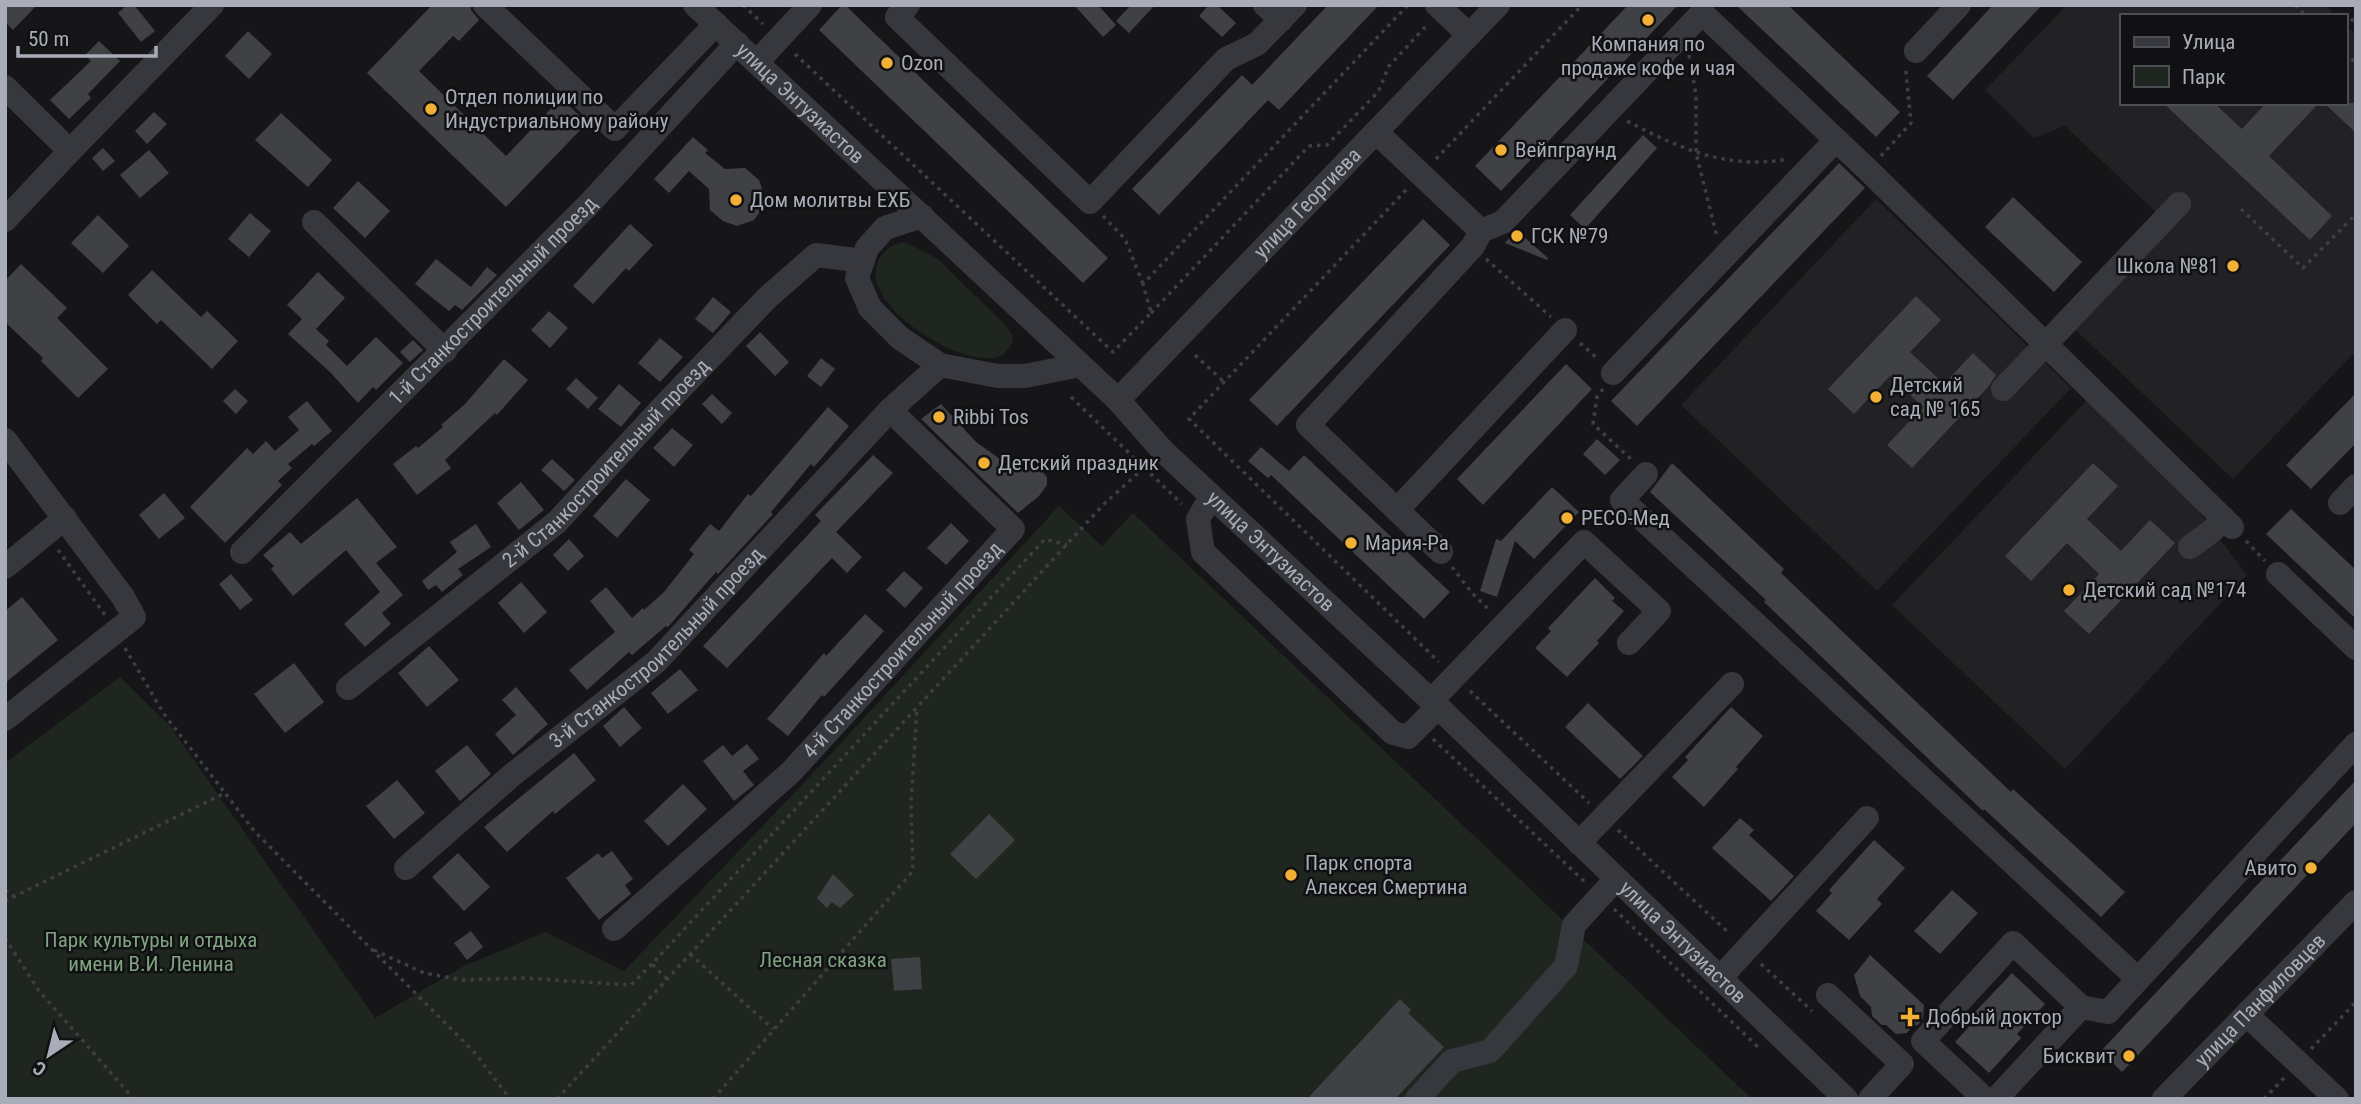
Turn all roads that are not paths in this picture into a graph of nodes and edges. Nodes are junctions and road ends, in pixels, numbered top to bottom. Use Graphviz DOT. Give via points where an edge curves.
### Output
graph roads {
  1 [pos="212,5"];
  2 [pos="485,5"];
  3 [pos="695,5"];
  4 [pos="810,5"];
  5 [pos="1498,5"];
  6 [pos="1959,5"];
  7 [pos="1440,8"];
  8 [pos="896,9"];
  9 [pos="1698,9"];
  10 [pos="1280,10"];
  11 [pos="716,24"];
  12 [pos="1469,35"];
  13 [pos="737,43"];
  14 [pos="1916,51"];
  15 [pos="757,62"];
  16 [pos="5,87"];
  17 [pos="1377,132"];
  18 [pos="1832,144"];
  19 [pos="70,150"];
  20 [pos="2179,204"];
  21 [pos="922,216"];
  22 [pos="5,220"];
  23 [pos="314,222"];
  24 [pos="1477,239"];
  25 [pos="863,261"];
  26 [pos="1565,330"];
  27 [pos="2046,344"];
  28 [pos="445,351"];
  29 [pos="940,365"];
  30 [pos="1080,365"];
  31 [pos="1613,373"];
  32 [pos="2003,389"];
  33 [pos="1118,400"];
  34 [pos="890,410"];
  35 [pos="5,440"];
  36 [pos="1646,474"];
  37 [pos="1211,497"];
  38 [pos="1397,510"];
  39 [pos="65,518"];
  40 [pos="2190,547"];
  41 [pos="242,552"];
  42 [pos="1441,552"];
  43 [pos="7,561"];
  44 [pos="2278,574"];
  45 [pos="1629,643"];
  46 [pos="2356,648"];
  47 [pos="1732,684"];
  48 [pos="348,688"];
  49 [pos="1435,704"];
  50 [pos="5,719"];
  51 [pos="2356,744"];
  52 [pos="1867,818"];
  53 [pos="1579,843"];
  54 [pos="405,868"];
  55 [pos="1608,887"];
  56 [pos="2356,902"];
  57 [pos="614,929"];
  58 [pos="1720,978"];
  59 [pos="2138,979"];
  60 [pos="1828,995"];
  61 [pos="2081,1007"];
  62 [pos="2247,1015"];
  63 [pos="1417,1099"];
  64 [pos="1846,1099"];
  65 [pos="1870,1099"];
  66 [pos="1985,1099"];
  67 [pos="1996,1099"];
  68 [pos="2164,1099"];
  69 [pos="2337,1099"];
  1 -- 19 [label="street"];
  2 -- 11 [label="street" via="615,129"];
  3 -- 11 [label="street, улица Энтузиастов"];
  4 -- 15 [label="street"];
  5 -- 12 [label="street, улица Георгиева"];
  6 -- 14 [label="street"];
  7 -- 12 [label="street"];
  8 -- 10 [label="street" via="1090,202 1226,59 1257,44"];
  9 -- 18 [label="street"];
  9 -- 24 [label="street" via="1685,31 1503,222"];
  11 -- 13 [label="street, улица Энтузиастов"];
  12 -- 17 [label="street, улица Георгиева"];
  13 -- 15 [label="street, улица Энтузиастов"];
  13 -- 28 [label="street, 1-й Станкостроительный проезд"];
  15 -- 21 [label="street, улица Энтузиастов"];
  16 -- 19 [label="street"];
  17 -- 24 [label="street"];
  17 -- 33 [label="street, улица Георгиева"];
  18 -- 27 [label="street" via="1867,170"];
  18 -- 31 [label="street"];
  19 -- 22 [label="street"];
  20 -- 27 [label="street"];
  21 -- 25 [label="street" via="884,228 867,248"];
  21 -- 30 [label="street, улица Энтузиастов"];
  23 -- 28 [label="street"];
  24 -- 38 [label="street" via="1308,425"];
  25 -- 29 [label="street" via="858,278 870,308 900,338"];
  25 -- 48 [label="street, 2-й Станкостроительный проезд" via="816,256 767,298 557,522"];
  26 -- 38 [label="street"];
  27 -- 32 [label="street"];
  27 -- 40 [label="street" via="2228,523"];
  28 -- 41 [label="street, 1-й Станкостроительный проезд"];
  29 -- 30 [label="street" via="998,376 1025,376"];
  29 -- 34 [label="street"];
  30 -- 33 [label="street, улица Энтузиастов"];
  33 -- 37 [label="street, улица Энтузиастов" via="1161,450"];
  34 -- 54 [label="street, 3-й Станкостроительный проезд" via="656,662 512,775"];
  34 -- 57 [label="street, 4-й Станкостроительный проезд" via="1013,529 791,772"];
  35 -- 39 [label="street"];
  36 -- 59 [label="street" via="1622,500"];
  37 -- 49 [label="street, улица Энтузиастов"];
  37 -- 49 [label="street" via="1198,519 1203,552 1393,733 1408,737"];
  38 -- 42 [label="street"];
  39 -- 43 [label="street"];
  39 -- 50 [label="street" via="134,617"];
  44 -- 46 [label="street"];
  45 -- 49 [label="street" via="1659,611 1584,542 1454,676"];
  47 -- 53 [label="street"];
  49 -- 53 [label="street, улица Энтузиастов"];
  51 -- 59 [label="street"];
  52 -- 58 [label="street"];
  53 -- 55 [label="street, улица Энтузиастов"];
  55 -- 58 [label="street, улица Энтузиастов"];
  55 -- 63 [label="street" via="1574,925 1566,966 1490,1051 1452,1061"];
  56 -- 62 [label="street, улица Панфиловцев"];
  58 -- 64 [label="street, улица Энтузиастов"];
  59 -- 61 [label="street" via="2108,1012"];
  60 -- 65 [label="street" via="1902,1064"];
  61 -- 66 [label="street" via="2013,943 1923,1041"];
  61 -- 67 [label="street"];
  62 -- 68 [label="street, улица Панфиловцев"];
  62 -- 69 [label="street"];
}
